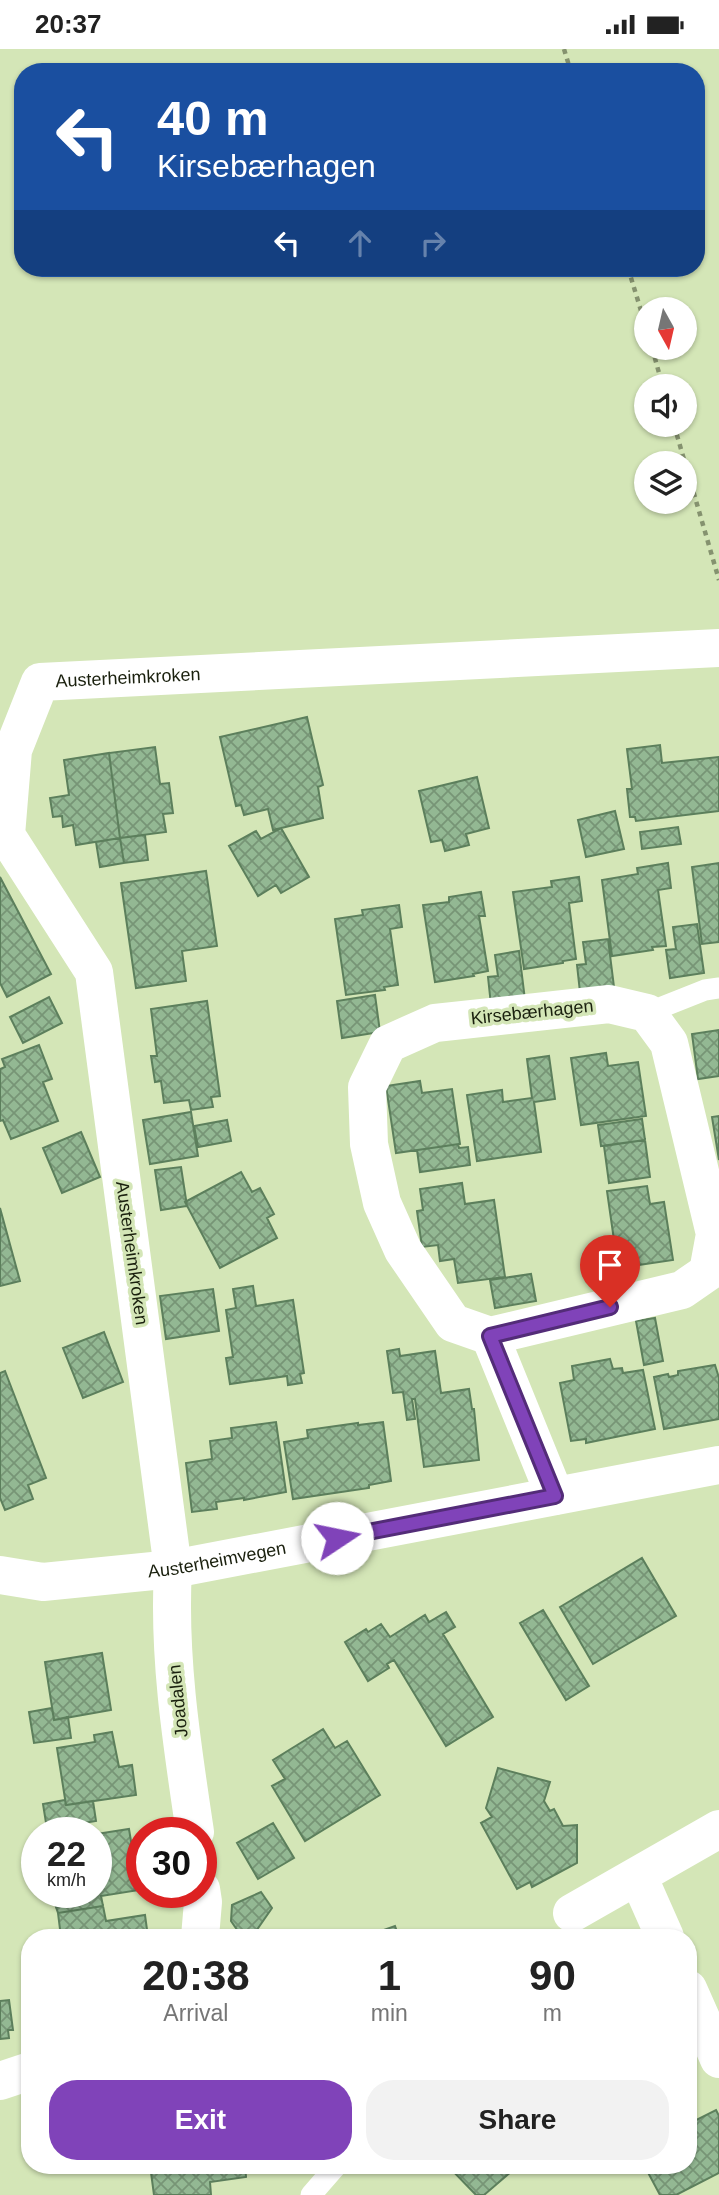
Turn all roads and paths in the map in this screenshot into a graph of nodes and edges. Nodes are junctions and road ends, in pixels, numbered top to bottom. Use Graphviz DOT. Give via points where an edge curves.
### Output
graph roads {
  1 [pos="631,277"];
  2 [pos="637,297"];
  3 [pos="677,437"];
  4 [pos="719,580"];
  5 [pos="719,648"];
  6 [pos="719,988"];
  7 [pos="647,1013"];
  8 [pos="490,1336"];
  9 [pos="719,1465"];
  10 [pos="555,1496"];
  11 [pos="173,1569"];
  12 [pos="0,1575"];
  13 [pos="193,1817"];
  14 [pos="719,1829"];
  15 [pos="638,1876"];
  16 [pos="202,1908"];
  17 [pos="572,1913"];
  18 [pos="201,1929"];
  19 [pos="661,1929"];
  20 [pos="697,2009"];
  21 [pos="719,2059"];
  22 [pos="21,2074"];
  23 [pos="0,2081"];
  24 [pos="329,2174"];
  25 [pos="311,2195"];
  1 -- 2 [label="path"];
  3 -- 4 [label="path"];
  5 -- 11 [label="street, Austerheimkroken" via="40,682 13,750 6,835 94,972"];
  6 -- 7 [label="lane"];
  7 -- 8 [label="street" via="669,1043 712,1220 715,1234 708,1272 682,1290"];
  7 -- 8 [label="street, Kirsebærhagen" via="609,1004 435,1023 388,1044 367,1087 369,1144 382,1203 403,1250 453,1322"];
  8 -- 10 [label="street"];
  9 -- 10 [label="street, Austerheimvegen"];
  10 -- 11 [label="street, Austerheimvegen"];
  11 -- 12 [label="street, Austerheimvegen" via="43,1582"];
  11 -- 13 [label="street, Joadalen" via="175,1675"];
  14 -- 15 [label="street"];
  15 -- 17 [label="street"];
  15 -- 19 [label="street"];
  16 -- 18 [label="street"];
  20 -- 21 [label="street"];
  22 -- 23 [label="street"];
  24 -- 25 [label="lane"];
}
